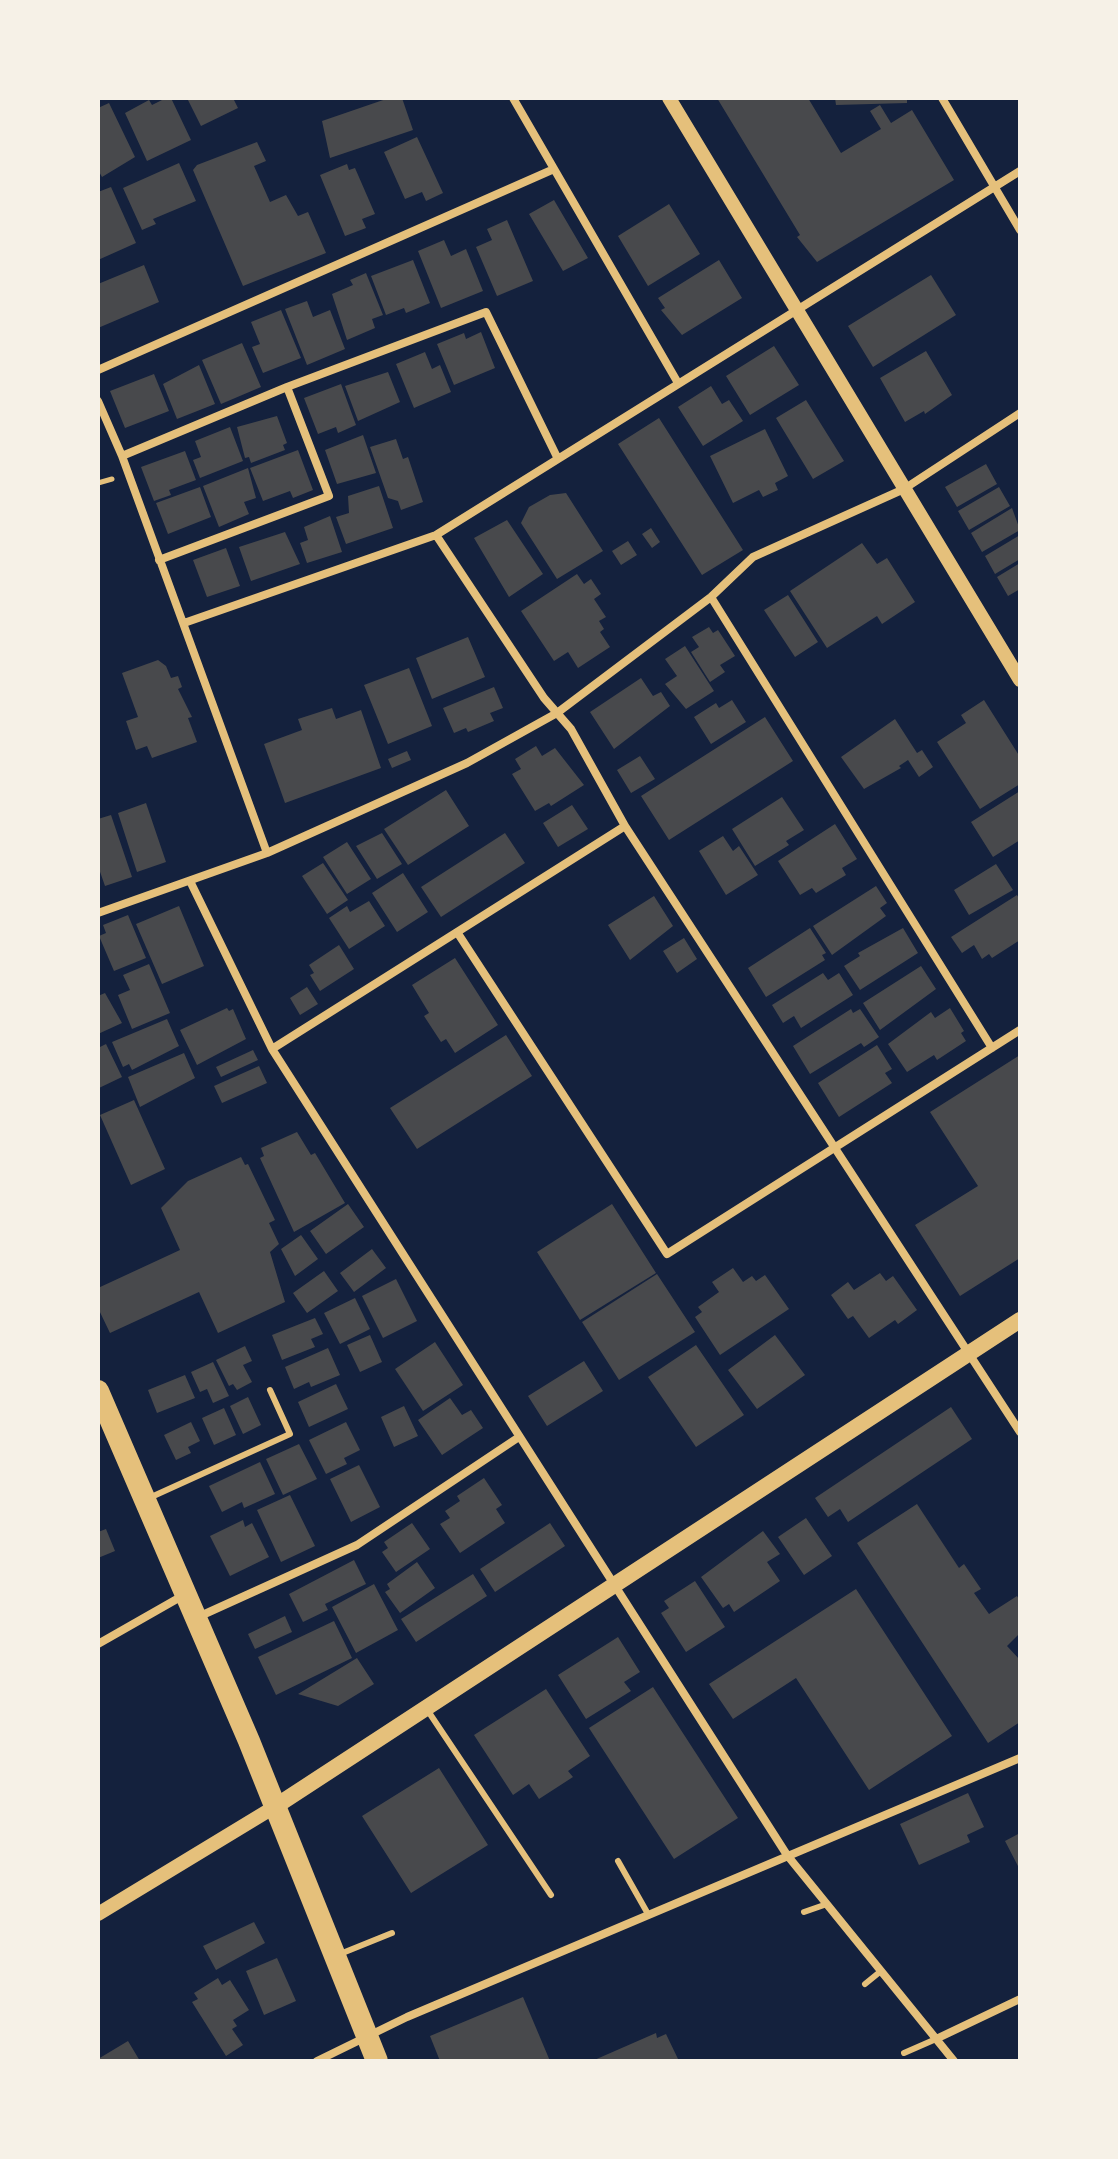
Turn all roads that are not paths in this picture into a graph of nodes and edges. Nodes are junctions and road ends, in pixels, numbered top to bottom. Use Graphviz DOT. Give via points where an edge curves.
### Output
graph roads {
  1 [pos="513,98"];
  2 [pos="669,98"];
  3 [pos="942,98"];
  4 [pos="554,169"];
  5 [pos="1020,171"];
  6 [pos="993,187"];
  7 [pos="1020,230"];
  8 [pos="793,309"];
  9 [pos="98,370"];
  10 [pos="678,383"];
  11 [pos="287,387"];
  12 [pos="98,401"];
  13 [pos="1020,413"];
  14 [pos="122,456"];
  15 [pos="557,457"];
  16 [pos="904,489"];
  17 [pos="436,535"];
  18 [pos="159,560"];
  19 [pos="711,597"];
  20 [pos="184,623"];
  21 [pos="1018,674"];
  22 [pos="557,713"];
  23 [pos="625,826"];
  24 [pos="267,853"];
  25 [pos="190,881"];
  26 [pos="98,913"];
  27 [pos="457,932"];
  28 [pos="1020,1030"];
  29 [pos="992,1048"];
  30 [pos="272,1049"];
  31 [pos="836,1149"];
  32 [pos="1020,1320"];
  33 [pos="967,1352"];
  34 [pos="270,1390"];
  35 [pos="98,1391"];
  36 [pos="1020,1432"];
  37 [pos="519,1437"];
  38 [pos="146,1499"];
  39 [pos="615,1583"];
  40 [pos="187,1593"];
  41 [pos="198,1618"];
  42 [pos="98,1644"];
  43 [pos="426,1708"];
  44 [pos="1020,1758"];
  45 [pos="276,1806"];
  46 [pos="787,1855"];
  47 [pos="618,1861"];
  48 [pos="551,1895"];
  49 [pos="827,1904"];
  50 [pos="804,1912"];
  51 [pos="98,1914"];
  52 [pos="648,1914"];
  53 [pos="392,1933"];
  54 [pos="335,1955"];
  55 [pos="881,1971"];
  56 [pos="865,1984"];
  57 [pos="1020,1999"];
  58 [pos="366,2034"];
  59 [pos="936,2039"];
  60 [pos="904,2053"];
  61 [pos="317,2061"];
  62 [pos="377,2061"];
  63 [pos="954,2061"];
  1 -- 4 [label="street"];
  2 -- 8 [label="street"];
  3 -- 6 [label="street"];
  4 -- 9 [label="street"];
  4 -- 10 [label="street"];
  5 -- 6 [label="street"];
  6 -- 7 [label="street"];
  6 -- 8 [label="street"];
  8 -- 10 [label="street"];
  8 -- 16 [label="street"];
  10 -- 15 [label="street"];
  11 -- 14 [label="street"];
  11 -- 15 [label="street" via="486,312"];
  11 -- 18 [label="street" via="329,496"];
  12 -- 14 [label="street"];
  13 -- 16 [label="street"];
  14 -- 18 [label="street"];
  15 -- 17 [label="street"];
  16 -- 19 [label="street" via="753,557"];
  16 -- 21 [label="street"];
  17 -- 20 [label="street"];
  17 -- 22 [label="street"];
  18 -- 20 [label="street"];
  19 -- 22 [label="street"];
  19 -- 29 [label="street"];
  20 -- 24 [label="street"];
  22 -- 23 [label="street"];
  22 -- 24 [label="street" via="467,763"];
  23 -- 27 [label="street"];
  23 -- 31 [label="street"];
  24 -- 25 [label="street"];
  25 -- 26 [label="street"];
  25 -- 30 [label="street"];
  27 -- 30 [label="street"];
  27 -- 31 [label="street" via="667,1254"];
  28 -- 29 [label="street"];
  29 -- 31 [label="street"];
  30 -- 37 [label="street"];
  31 -- 33 [label="street"];
  32 -- 33 [label="main road"];
  33 -- 36 [label="street"];
  33 -- 39 [label="main road"];
  34 -- 38 [label="lane" via="290,1434"];
  35 -- 38 [label="highway"];
  37 -- 39 [label="street"];
  37 -- 41 [label="street" via="357,1545"];
  38 -- 40 [label="highway"];
  39 -- 43 [label="main road"];
  39 -- 46 [label="street"];
  40 -- 41 [label="highway"];
  40 -- 42 [label="street"];
  41 -- 45 [label="highway"];
  43 -- 45 [label="main road"];
  43 -- 48 [label="lane"];
  44 -- 46 [label="street"];
  45 -- 51 [label="street"];
  45 -- 54 [label="highway"];
  46 -- 49 [label="street"];
  46 -- 52 [label="street"];
  47 -- 52 [label="lane"];
  49 -- 50 [label="lane"];
  49 -- 55 [label="street"];
  52 -- 58 [label="street"];
  53 -- 54 [label="lane"];
  54 -- 58 [label="highway"];
  55 -- 56 [label="lane"];
  55 -- 59 [label="street"];
  57 -- 59 [label="street"];
  58 -- 61 [label="street"];
  58 -- 62 [label="highway"];
  59 -- 60 [label="lane"];
  59 -- 63 [label="street"];
}
